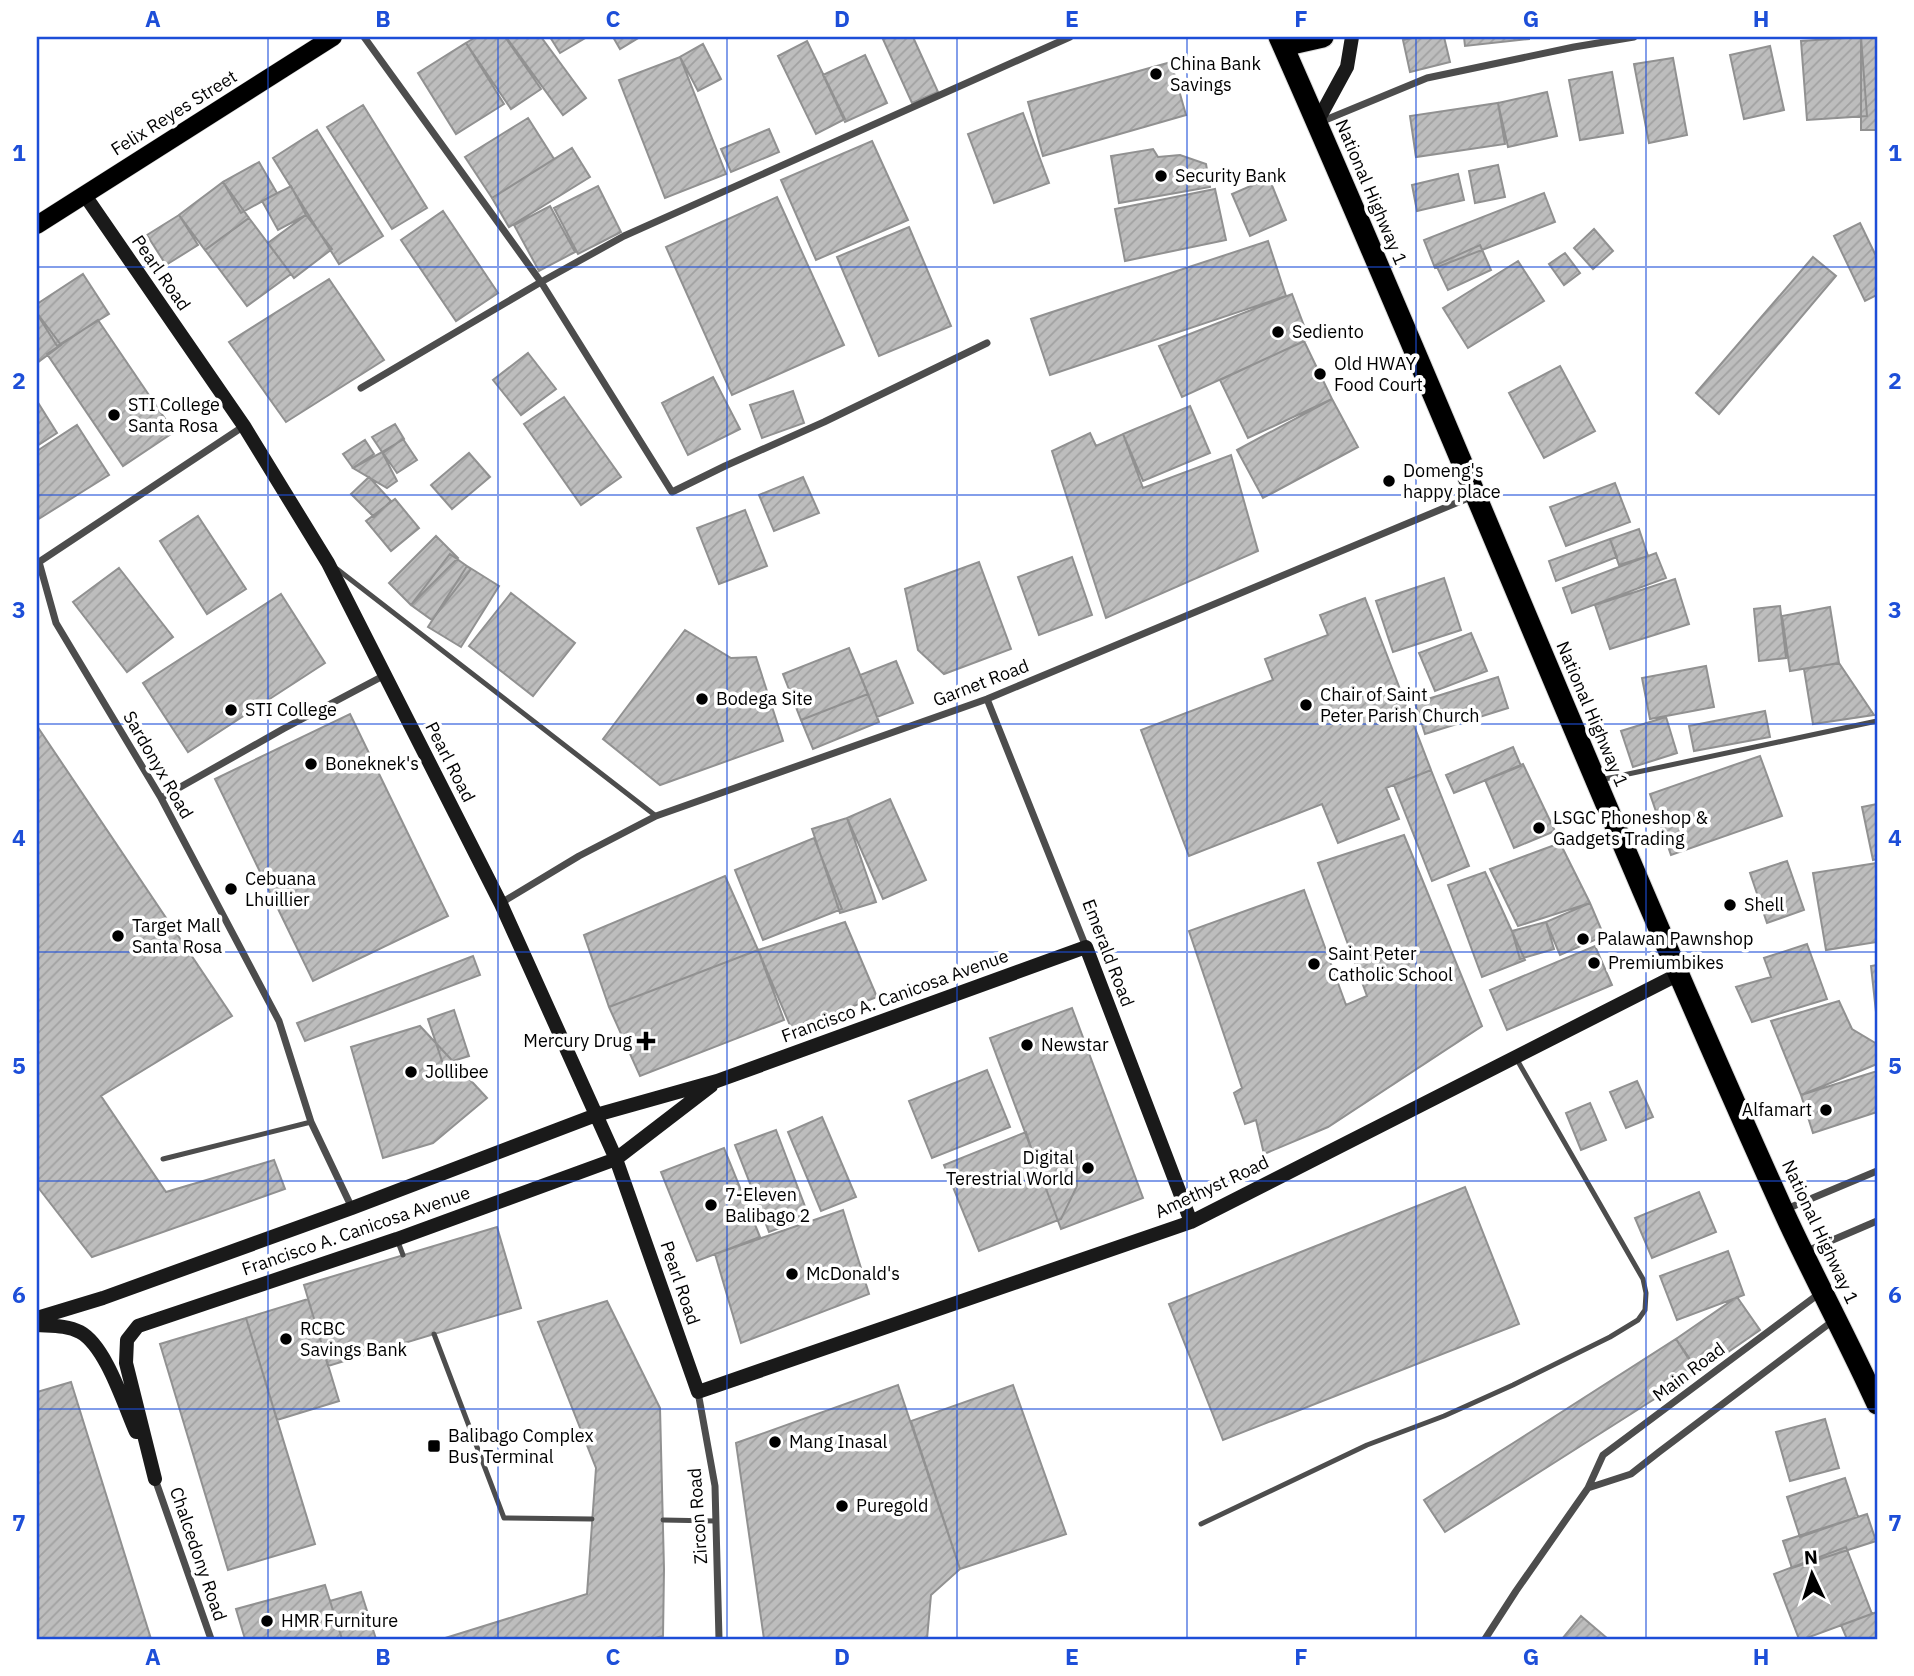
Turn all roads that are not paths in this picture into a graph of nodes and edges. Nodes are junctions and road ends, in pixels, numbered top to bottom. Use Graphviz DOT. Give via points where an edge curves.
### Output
graph roads {
  1 [pos="333,37"];
  2 [pos="364,37"];
  3 [pos="1070,37"];
  4 [pos="1323,37"];
  5 [pos="1352,37"];
  6 [pos="1634,37"];
  7 [pos="1281,41"];
  8 [pos="1317,124"];
  9 [pos="84,194"];
  10 [pos="37,225"];
  11 [pos="541,282"];
  12 [pos="987,343"];
  13 [pos="361,388"];
  14 [pos="244,426"];
  15 [pos="1476,495"];
  16 [pos="328,563"];
  17 [pos="385,675"];
  18 [pos="987,699"];
  19 [pos="1877,722"];
  20 [pos="1595,781"];
  21 [pos="161,798"];
  22 [pos="656,816"];
  23 [pos="500,904"];
  24 [pos="1086,947"];
  25 [pos="1679,974"];
  26 [pos="1516,1058"];
  27 [pos="717,1081"];
  28 [pos="596,1115"];
  29 [pos="311,1122"];
  30 [pos="163,1159"];
  31 [pos="616,1159"];
  32 [pos="1877,1171"];
  33 [pos="352,1208"];
  34 [pos="1783,1210"];
  35 [pos="1877,1221"];
  36 [pos="1191,1222"];
  37 [pos="397,1239"];
  38 [pos="1803,1253"];
  39 [pos="403,1255"];
  40 [pos="1822,1292"];
  41 [pos="37,1318"];
  42 [pos="1836,1319"];
  43 [pos="37,1325"];
  44 [pos="433,1335"];
  45 [pos="698,1392"];
  46 [pos="1877,1404"];
  47 [pos="155,1479"];
  48 [pos="1588,1488"];
  49 [pos="592,1519"];
  50 [pos="663,1520"];
  51 [pos="716,1521"];
  52 [pos="1201,1524"];
  53 [pos="211,1639"];
  54 [pos="719,1639"];
  55 [pos="1485,1639"];
  1 -- 9 [label="main road, Felix Reyes Street"];
  2 -- 11 [label="street"];
  3 -- 11 [label="street" via="624,236"];
  4 -- 7 [label="highway"];
  5 -- 8 [label="street" via="1347,67"];
  6 -- 8 [label="street" via="1427,78"];
  7 -- 8 [label="highway, National Highway 1"];
  8 -- 15 [label="highway, National Highway 1"];
  9 -- 10 [label="main road, Felix Reyes Street"];
  9 -- 14 [label="street, Pearl Road"];
  11 -- 12 [label="street" via="672,492"];
  11 -- 13 [label="street"];
  14 -- 16 [label="street, Pearl Road"];
  14 -- 21 [label="street, Sardonyx Road" via="39,562 56,623"];
  15 -- 18 [label="street, Garnet Road"];
  15 -- 20 [label="highway, National Highway 1"];
  16 -- 17 [label="street, Pearl Road"];
  16 -- 22 [label="lane"];
  17 -- 21 [label="street"];
  17 -- 23 [label="street, Pearl Road"];
  18 -- 22 [label="street, Garnet Road"];
  18 -- 24 [label="street, Emerald Road"];
  19 -- 20 [label="lane"];
  20 -- 25 [label="highway, National Highway 1"];
  21 -- 29 [label="street, Sardonyx Road" via="279,1021"];
  22 -- 23 [label="street, Garnet Road"];
  23 -- 28 [label="street, Pearl Road"];
  24 -- 27 [label="street, Francisco A. Canicosa Avenue"];
  24 -- 36 [label="street, Emerald Road"];
  25 -- 26 [label="street, Amethyst Road"];
  25 -- 34 [label="highway, National Highway 1"];
  26 -- 36 [label="street, Amethyst Road"];
  26 -- 52 [label="lane" via="1643,1279 1645,1310 1638,1321 1513,1385 1367,1445"];
  27 -- 28 [label="street, Francisco A. Canicosa Avenue"];
  27 -- 31 [label="street, Francisco A. Canicosa Avenue"];
  28 -- 31 [label="street, Pearl Road"];
  28 -- 33 [label="street, Francisco A. Canicosa Avenue"];
  29 -- 30 [label="lane"];
  29 -- 33 [label="street, Sardonyx Road"];
  31 -- 37 [label="street, Francisco A. Canicosa Avenue"];
  31 -- 45 [label="street, Pearl Road"];
  32 -- 34 [label="street"];
  33 -- 41 [label="street, Francisco A. Canicosa Avenue"];
  34 -- 38 [label="highway, National Highway 1"];
  35 -- 38 [label="street"];
  36 -- 45 [label="street, Amethyst Road"];
  37 -- 39 [label="lane"];
  37 -- 47 [label="street, Francisco A. Canicosa Avenue" via="138,1326 127,1340 125,1363"];
  38 -- 40 [label="highway, National Highway 1"];
  40 -- 42 [label="highway, National Highway 1"];
  40 -- 48 [label="street, Main Road" via="1603,1455"];
  42 -- 46 [label="highway, National Highway 1"];
  42 -- 48 [label="street" via="1631,1474"];
  43 -- 47 [label="street" via="82,1333 103,1355"];
  44 -- 49 [label="lane" via="504,1518"];
  45 -- 51 [label="street, Zircon Road" via="715,1486"];
  47 -- 53 [label="street, Chalcedony Road"];
  48 -- 55 [label="street, Main Road"];
  50 -- 51 [label="lane"];
  51 -- 54 [label="street, Zircon Road"];
}
